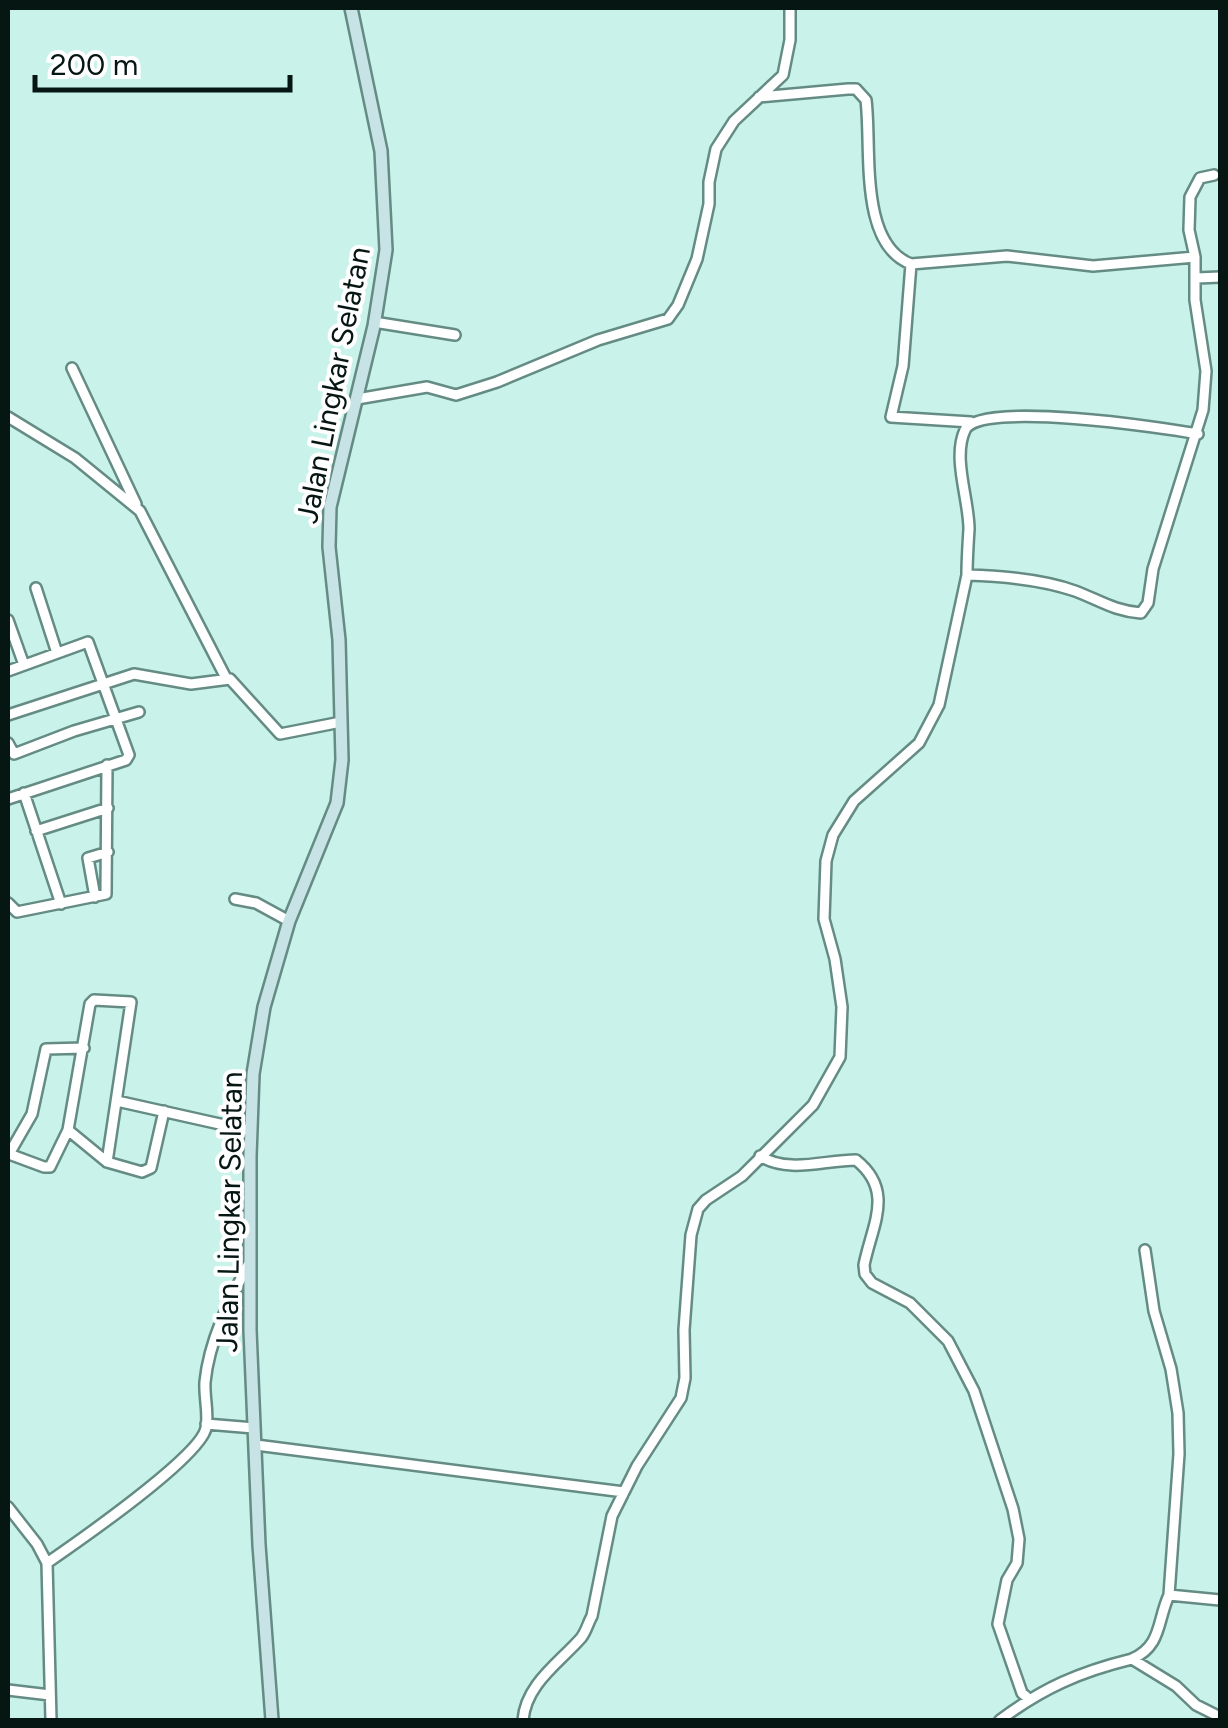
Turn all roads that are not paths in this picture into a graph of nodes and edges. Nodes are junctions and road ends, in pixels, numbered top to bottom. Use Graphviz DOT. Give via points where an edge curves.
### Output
graph roads {
  1 [pos="350,8"];
  2 [pos="790,8"];
  3 [pos="759,97"];
  4 [pos="1214,174"];
  5 [pos="1195,258"];
  6 [pos="911,264"];
  7 [pos="1197,278"];
  8 [pos="1220,278"];
  9 [pos="374,322"];
  10 [pos="454,334"];
  11 [pos="72,368"];
  12 [pos="357,400"];
  13 [pos="8,417"];
  14 [pos="972,422"];
  15 [pos="1198,434"];
  16 [pos="140,511"];
  17 [pos="967,575"];
  18 [pos="36,588"];
  19 [pos="8,620"];
  20 [pos="57,653"];
  21 [pos="24,665"];
  22 [pos="8,671"];
  23 [pos="226,678"];
  24 [pos="103,684"];
  25 [pos="139,712"];
  26 [pos="8,715"];
  27 [pos="114,719"];
  28 [pos="341,722"];
  29 [pos="8,743"];
  30 [pos="108,766"];
  31 [pos="24,794"];
  32 [pos="8,799"];
  33 [pos="108,808"];
  34 [pos="36,831"];
  35 [pos="108,852"];
  36 [pos="95,897"];
  37 [pos="235,899"];
  38 [pos="8,903"];
  39 [pos="61,904"];
  40 [pos="289,920"];
  41 [pos="84,1048"];
  42 [pos="117,1101"];
  43 [pos="164,1111"];
  44 [pos="68,1130"];
  45 [pos="251,1130"];
  46 [pos="760,1156"];
  47 [pos="107,1162"];
  48 [pos="1145,1250"];
  49 [pos="250,1262"];
  50 [pos="206,1424"];
  51 [pos="254,1428"];
  52 [pos="256,1445"];
  53 [pos="624,1492"];
  54 [pos="8,1506"];
  55 [pos="47,1563"];
  56 [pos="1169,1595"];
  57 [pos="1220,1600"];
  58 [pos="1132,1659"];
  59 [pos="8,1690"];
  60 [pos="50,1695"];
  61 [pos="1029,1699"];
  62 [pos="1220,1717"];
  63 [pos="51,1720"];
  64 [pos="272,1720"];
  65 [pos="523,1720"];
  66 [pos="1000,1720"];
  1 -- 9 [label="street, Jalan Lingkar Selatan" via="384,174 386,250"];
  2 -- 3 [label="street" via="782,75"];
  3 -- 6 [label="street" via="860,92 878,230 894,254"];
  3 -- 12 [label="street" via="716,149 697,259 668,320 456,395 427,387"];
  4 -- 5 [label="street" via="1200,178 1190,197"];
  5 -- 6 [label="street" via="1093,266 1007,256"];
  5 -- 7 [label="street"];
  6 -- 14 [label="street" via="903,366 890,417"];
  7 -- 8 [label="street"];
  7 -- 15 [label="street" via="1206,371"];
  9 -- 10 [label="street"];
  9 -- 12 [label="street, Jalan Lingkar Selatan"];
  11 -- 16 [label="street"];
  12 -- 28 [label="street, Jalan Lingkar Selatan" via="330,506"];
  13 -- 16 [label="street" via="75,458"];
  14 -- 15 [label="street" via="1063,418"];
  14 -- 17 [label="street" via="962,450"];
  15 -- 17 [label="street" via="1141,613 1037,581"];
  16 -- 23 [label="street"];
  17 -- 46 [label="street" via="939,705 918,743 854,801 832,835 824,920 842,1007 840,1057 813,1105"];
  18 -- 20 [label="street"];
  19 -- 21 [label="street"];
  20 -- 21 [label="street"];
  20 -- 24 [label="street" via="88,642"];
  21 -- 22 [label="street"];
  23 -- 24 [label="street" via="191,684 134,674"];
  23 -- 28 [label="street" via="280,734"];
  24 -- 26 [label="street"];
  24 -- 27 [label="street"];
  25 -- 27 [label="street"];
  27 -- 29 [label="street" via="14,754"];
  27 -- 30 [label="street" via="129,757"];
  28 -- 40 [label="street, Jalan Lingkar Selatan" via="337,803"];
  30 -- 31 [label="street"];
  30 -- 33 [label="street"];
  31 -- 32 [label="street"];
  31 -- 34 [label="street"];
  33 -- 34 [label="street"];
  33 -- 35 [label="street"];
  34 -- 39 [label="street"];
  35 -- 36 [label="street" via="107,892"];
  35 -- 36 [label="street" via="88,858"];
  36 -- 39 [label="street"];
  37 -- 40 [label="street"];
  38 -- 39 [label="street" via="17,912"];
  40 -- 45 [label="street, Jalan Lingkar Selatan" via="264,1007"];
  41 -- 42 [label="street" via="92,1002 130,1001"];
  41 -- 44 [label="street"];
  41 -- 44 [label="street" via="46,1050 32,1114 10,1154 50,1166"];
  42 -- 43 [label="street"];
  42 -- 47 [label="street"];
  43 -- 45 [label="street"];
  43 -- 47 [label="street" via="152,1168 142,1172"];
  44 -- 47 [label="street"];
  45 -- 49 [label="street, Jalan Lingkar Selatan"];
  46 -- 53 [label="street" via="698,1209 681,1398"];
  46 -- 61 [label="street" via="787,1165 856,1160 874,1178 880,1200 864,1274 910,1303 958,1356 1013,1509 1017,1563 998,1624"];
  48 -- 56 [label="street" via="1178,1413"];
  49 -- 50 [label="street" via="210,1353"];
  49 -- 51 [label="street, Jalan Lingkar Selatan"];
  50 -- 51 [label="street"];
  50 -- 55 [label="street" via="194,1450"];
  51 -- 52 [label="street, Jalan Lingkar Selatan"];
  52 -- 53 [label="street"];
  52 -- 64 [label="street, Jalan Lingkar Selatan"];
  53 -- 65 [label="street" via="612,1516 592,1616 581,1638 532,1689"];
  54 -- 55 [label="street"];
  55 -- 60 [label="street"];
  56 -- 57 [label="street"];
  56 -- 58 [label="street" via="1156,1641"];
  58 -- 61 [label="street" via="1082,1671"];
  58 -- 62 [label="street"];
  59 -- 60 [label="street"];
  60 -- 63 [label="street"];
  61 -- 66 [label="street"];
}
